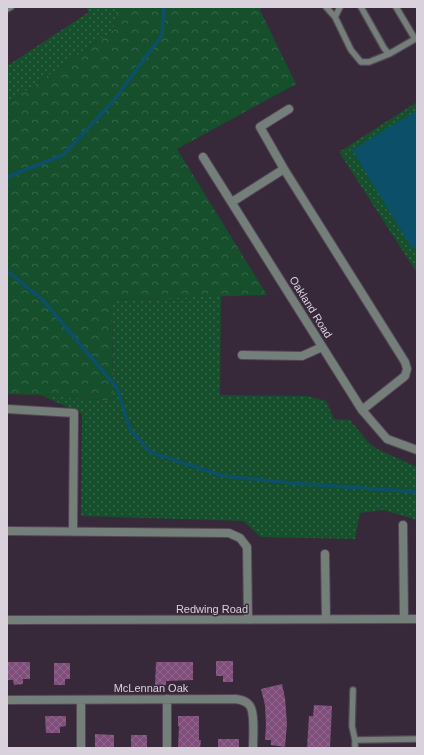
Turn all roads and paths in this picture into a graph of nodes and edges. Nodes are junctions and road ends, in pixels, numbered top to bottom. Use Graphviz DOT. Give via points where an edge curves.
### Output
graph roads {
  1 [pos="11,7"];
  2 [pos="326,7"];
  3 [pos="340,7"];
  4 [pos="361,7"];
  5 [pos="396,7"];
  6 [pos="7,9"];
  7 [pos="335,17"];
  8 [pos="416,38"];
  9 [pos="389,54"];
  10 [pos="289,109"];
  11 [pos="203,157"];
  12 [pos="284,169"];
  13 [pos="232,202"];
  14 [pos="322,347"];
  15 [pos="242,355"];
  16 [pos="7,409"];
  17 [pos="362,410"];
  18 [pos="417,450"];
  19 [pos="403,525"];
  20 [pos="7,531"];
  21 [pos="73,532"];
  22 [pos="325,554"];
  23 [pos="326,619"];
  24 [pos="404,619"];
  25 [pos="417,619"];
  26 [pos="7,620"];
  27 [pos="248,620"];
  28 [pos="353,690"];
  29 [pos="167,699"];
  30 [pos="7,700"];
  31 [pos="81,700"];
  32 [pos="417,739"];
  33 [pos="355,740"];
  34 [pos="81,748"];
  35 [pos="167,748"];
  36 [pos="253,748"];
  37 [pos="355,748"];
  1 -- 6 [label="lane"];
  2 -- 7 [label="lane"];
  3 -- 7 [label="lane"];
  4 -- 9 [label="lane"];
  5 -- 8 [label="lane"];
  7 -- 9 [label="lane" via="351,50 361,62 369,62"];
  8 -- 9 [label="lane"];
  10 -- 12 [label="street" via="260,127"];
  11 -- 13 [label="street, Oakland Road"];
  12 -- 13 [label="street"];
  12 -- 17 [label="street" via="405,362 405,376"];
  13 -- 14 [label="street, Oakland Road"];
  14 -- 15 [label="street" via="302,356"];
  14 -- 17 [label="street, Oakland Road"];
  16 -- 21 [label="street" via="74,413"];
  17 -- 18 [label="street, Oakland Road" via="387,439"];
  19 -- 24 [label="street"];
  20 -- 21 [label="street"];
  21 -- 27 [label="street" via="229,533 240,538 247,547"];
  22 -- 23 [label="street"];
  23 -- 24 [label="street, Redwing Road"];
  23 -- 27 [label="street, Redwing Road"];
  24 -- 25 [label="street, Redwing Road"];
  26 -- 27 [label="street, Redwing Road"];
  28 -- 33 [label="lane" via="352,726"];
  29 -- 31 [label="street, McLennan Oak"];
  29 -- 35 [label="street"];
  29 -- 36 [label="street, McLennan Oak" via="245,701 252,708"];
  30 -- 31 [label="street, McLennan Oak"];
  31 -- 34 [label="street"];
  32 -- 33 [label="lane"];
  33 -- 37 [label="lane"];
}
